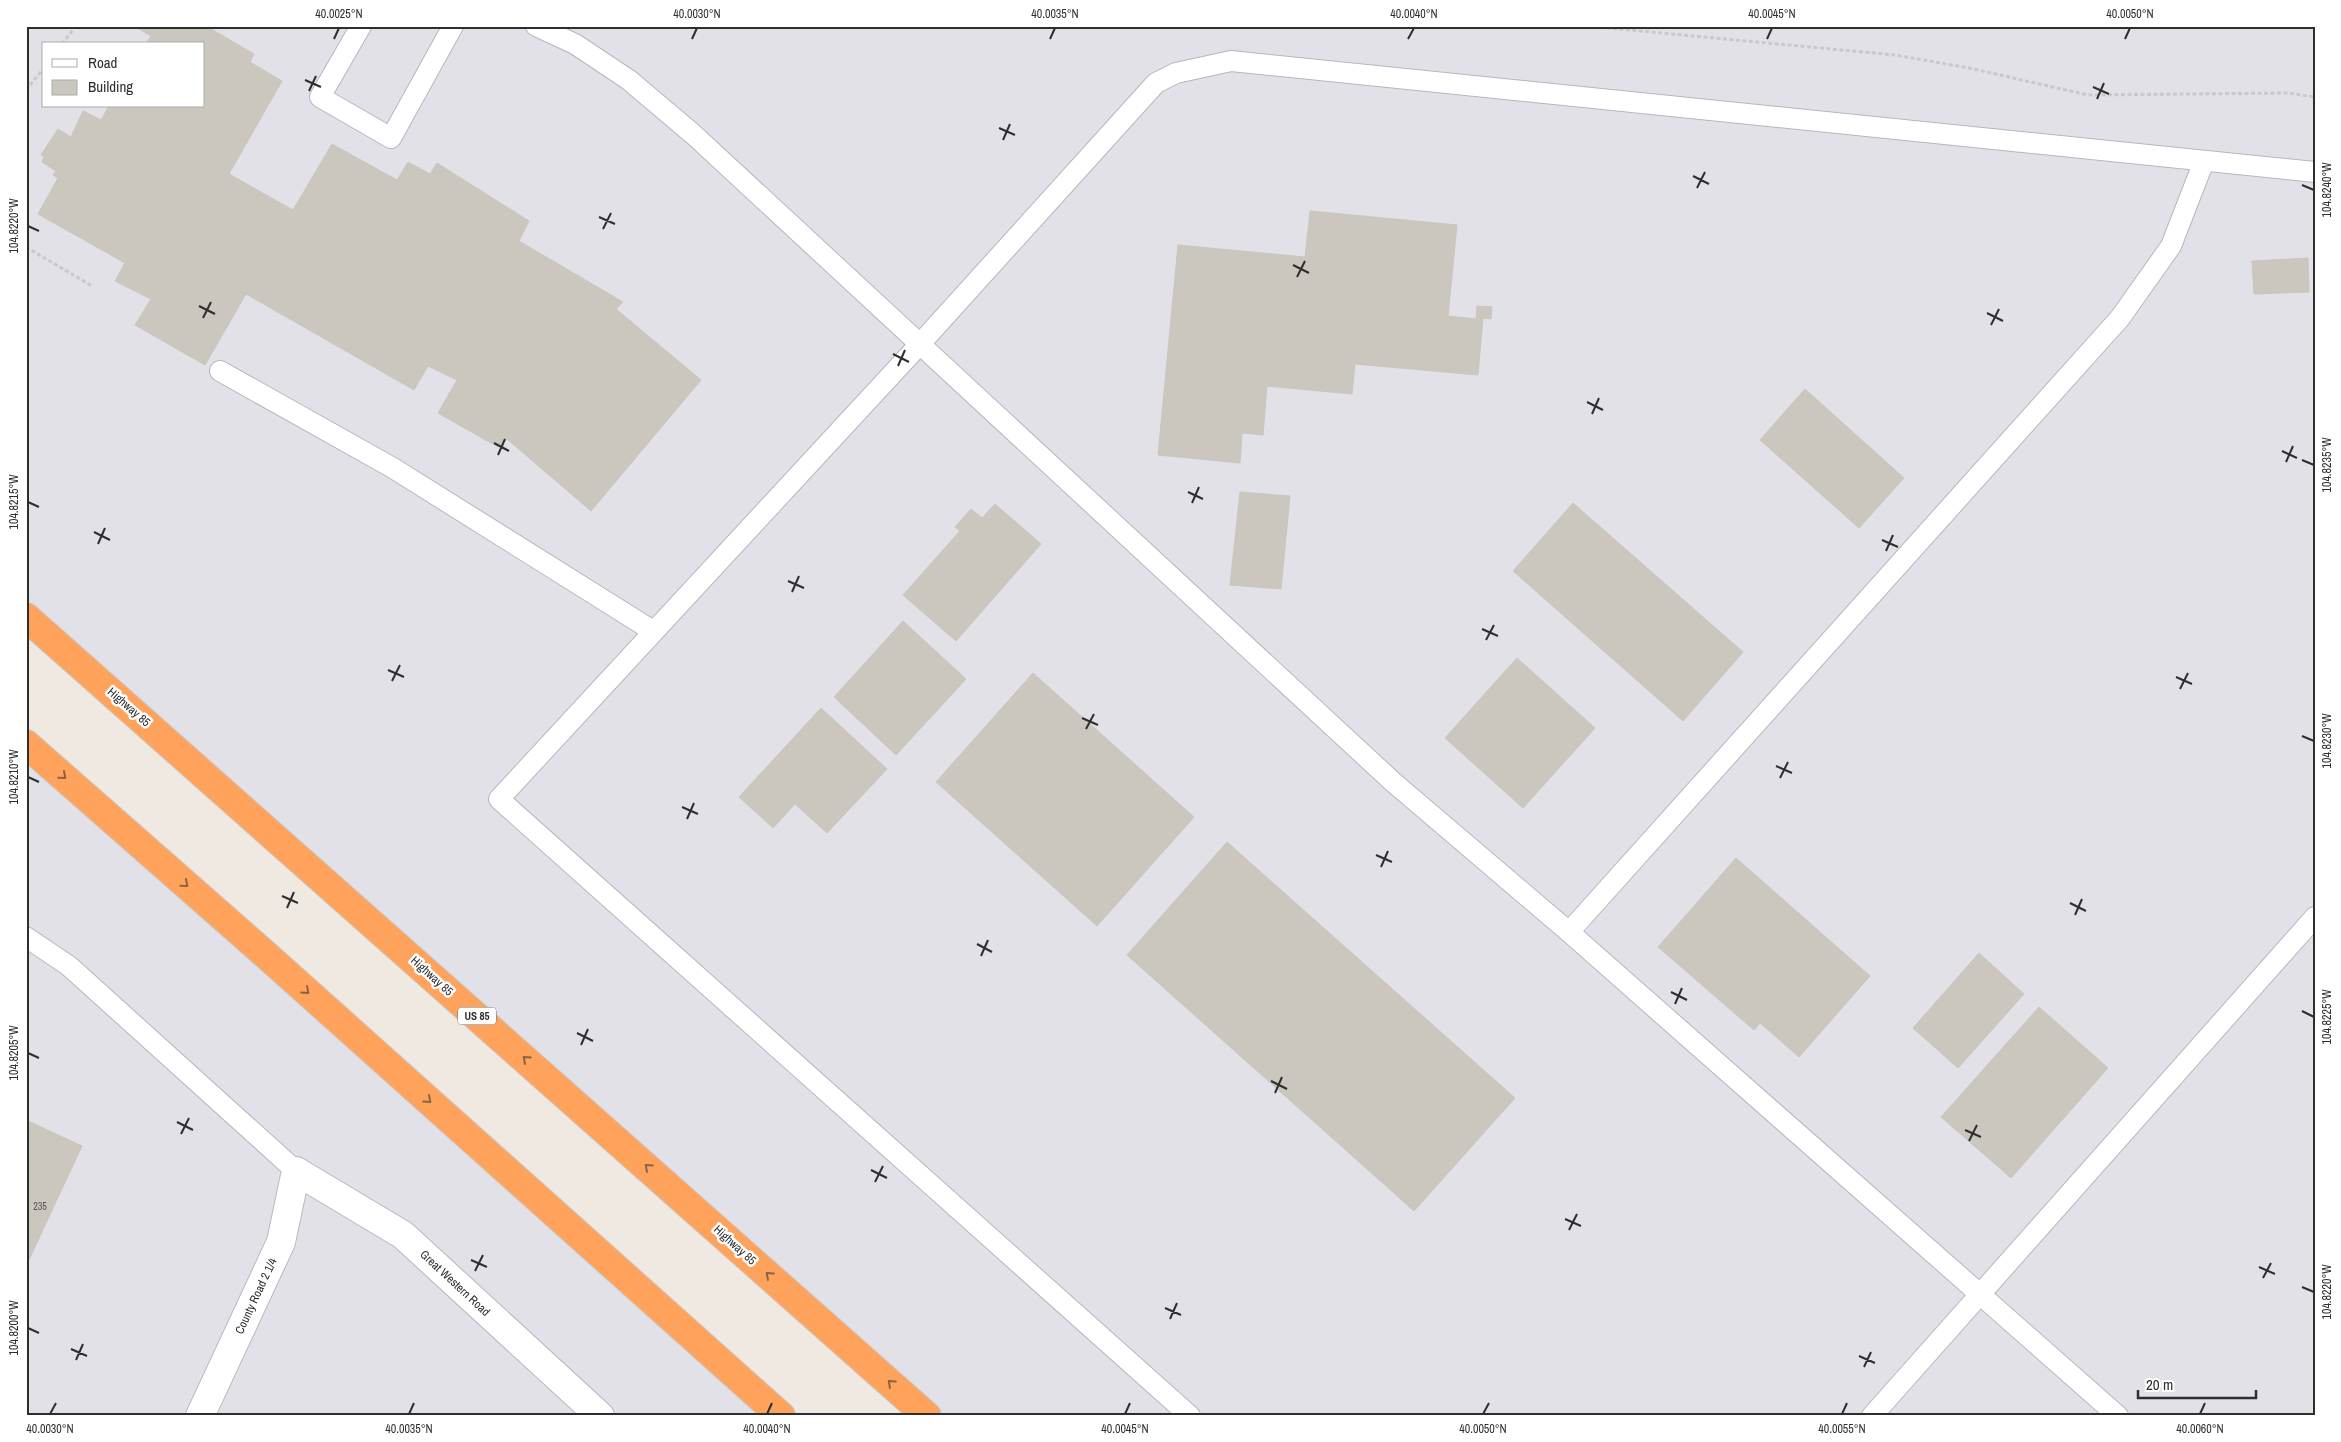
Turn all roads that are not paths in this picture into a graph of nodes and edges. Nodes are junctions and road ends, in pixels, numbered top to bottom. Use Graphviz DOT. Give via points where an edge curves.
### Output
graph roads {
  1 [pos="361,26"];
  2 [pos="453,26"];
  3 [pos="536,26"];
  4 [pos="2204,161"];
  5 [pos="2315,172"];
  6 [pos="919,345"];
  7 [pos="220,372"];
  8 [pos="26,617"];
  9 [pos="653,632"];
  10 [pos="26,744"];
  11 [pos="2315,917"];
  12 [pos="1569,932"];
  13 [pos="26,937"];
  14 [pos="296,1171"];
  15 [pos="1980,1294"];
  16 [pos="200,1416"];
  17 [pos="600,1416"];
  18 [pos="781,1416"];
  19 [pos="927,1416"];
  20 [pos="1190,1416"];
  21 [pos="1872,1416"];
  22 [pos="2118,1416"];
  1 -- 2 [label="lane" via="320,97 391,138"];
  3 -- 6 [label="lane" via="575,44 629,80 701,142"];
  4 -- 5 [label="lane"];
  4 -- 6 [label="lane" via="1231,62 1176,73 1156,83"];
  4 -- 12 [label="lane" via="2171,246 2120,318"];
  6 -- 9 [label="lane"];
  6 -- 12 [label="lane" via="1386,775"];
  7 -- 9 [label="lane" via="393,468"];
  19 -- 8 [label="highway, Highway 85 / US 85, one-way"];
  9 -- 20 [label="lane" via="499,799"];
  10 -- 18 [label="highway, one-way"];
  11 -- 15 [label="lane"];
  12 -- 15 [label="lane"];
  13 -- 14 [label="lane" via="69,966"];
  14 -- 16 [label="street, County Road 2 1/4" via="282,1242"];
  14 -- 17 [label="street, Great Western Road" via="403,1235"];
  15 -- 21 [label="lane"];
  15 -- 22 [label="lane"];
}
